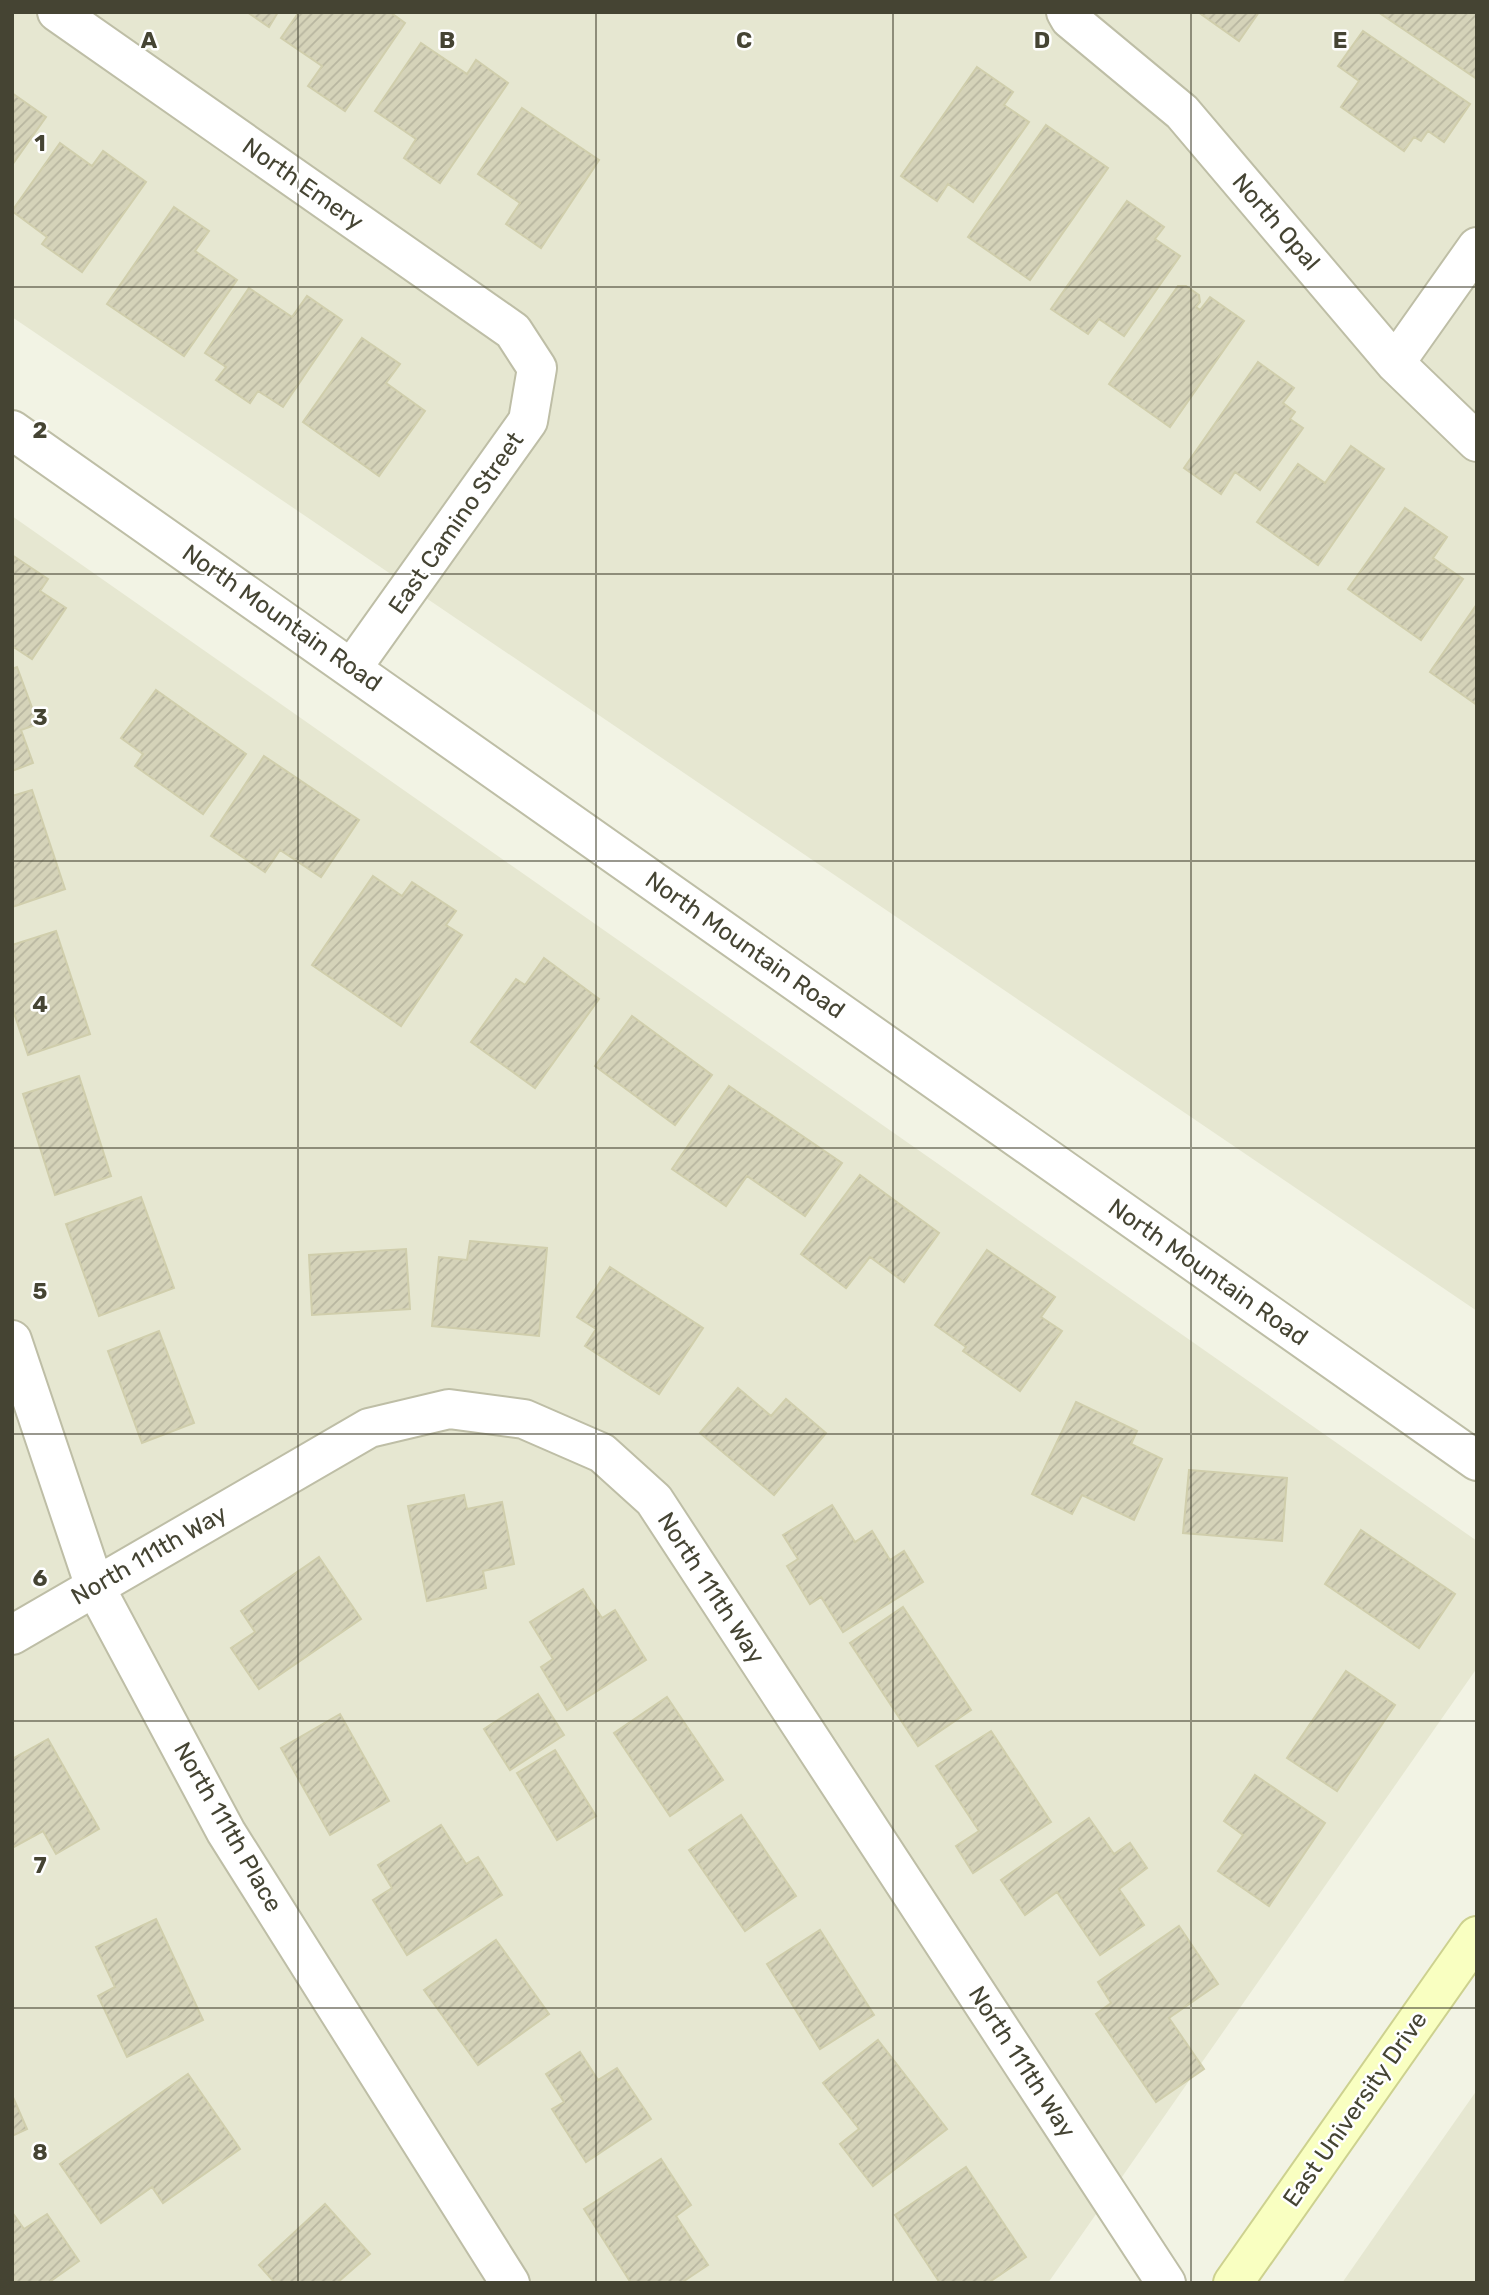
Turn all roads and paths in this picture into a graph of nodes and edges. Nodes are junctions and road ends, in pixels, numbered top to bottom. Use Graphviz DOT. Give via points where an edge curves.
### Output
graph roads {
  1 [pos="57,12"];
  2 [pos="1066,12"];
  3 [pos="1477,247"];
  4 [pos="1395,363"];
  5 [pos="537,368"];
  6 [pos="12,430"];
  7 [pos="1477,442"];
  8 [pos="352,668"];
  9 [pos="12,1340"];
  10 [pos="1477,1461"];
  11 [pos="95,1587"];
  12 [pos="12,1636"];
  13 [pos="1477,1936"];
  14 [pos="491,2274"];
  15 [pos="1166,2283"];
  16 [pos="1233,2283"];
  1 -- 5 [label="street, North Emery" via="513,331"];
  2 -- 4 [label="street, North Opal" via="1182,112"];
  3 -- 4 [label="street"];
  4 -- 7 [label="street, North Opal"];
  5 -- 8 [label="street, East Camino Street" via="528,421"];
  6 -- 8 [label="street, North Mountain Road"];
  8 -- 10 [label="street, North Mountain Road"];
  9 -- 11 [label="street, North 111th Place"];
  11 -- 12 [label="street, North 111th Way"];
  11 -- 14 [label="street, North 111th Place" via="226,1832"];
  11 -- 15 [label="street, North 111th Way" via="369,1428 449,1409 524,1419 602,1453 654,1500"];
  13 -- 16 [label="main road, East University Drive"];
}
